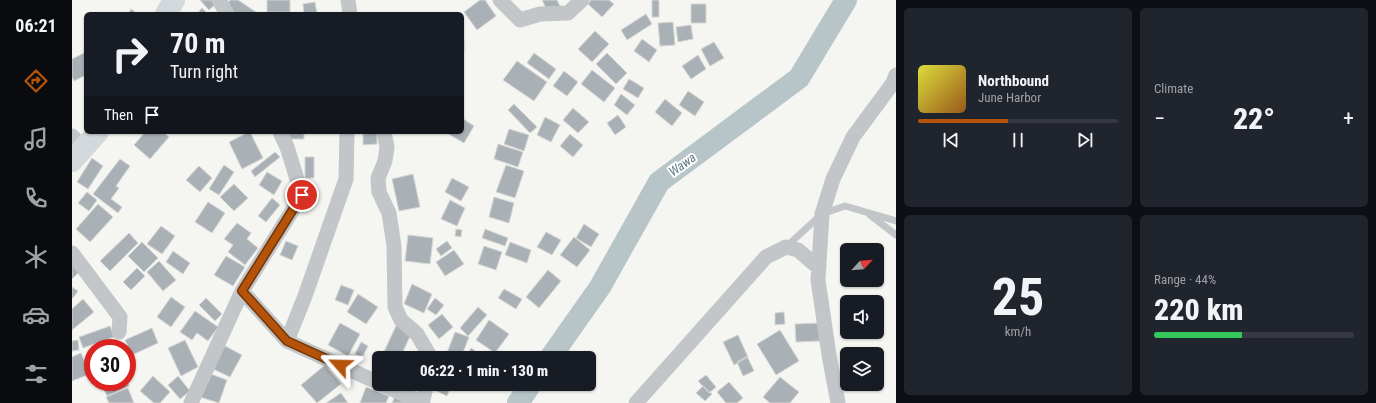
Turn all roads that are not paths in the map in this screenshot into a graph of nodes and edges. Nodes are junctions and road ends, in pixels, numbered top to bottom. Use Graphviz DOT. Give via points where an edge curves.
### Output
graph roads {
  1 [pos="174,0"];
  2 [pos="219,0"];
  3 [pos="500,0"];
  4 [pos="582,0"];
  5 [pos="167,12"];
  6 [pos="226,12"];
  7 [pos="895,81"];
  8 [pos="95,134"];
  9 [pos="281,134"];
  10 [pos="347,134"];
  11 [pos="384,134"];
  12 [pos="76,148"];
  13 [pos="866,213"];
  14 [pos="822,214"];
  15 [pos="896,221"];
  16 [pos="896,235"];
  17 [pos="786,248"];
  18 [pos="72,252"];
  19 [pos="819,268"];
  20 [pos="242,291"];
  21 [pos="119,332"];
  22 [pos="287,341"];
  23 [pos="427,351"];
  24 [pos="372,380"];
  25 [pos="395,391"];
  26 [pos="425,391"];
  27 [pos="191,403"];
  28 [pos="422,403"];
  29 [pos="636,403"];
  30 [pos="838,403"];
  1 -- 5 [label="main road"];
  2 -- 6 [label="street"];
  3 -- 4 [label="street" via="520,20 540,14 568,12"];
  7 -- 14 [label="street" via="853,137 833,179"];
  8 -- 12 [label="main road"];
  9 -- 20 [label="street" via="302,195"];
  10 -- 22 [label="street" via="346,179"];
  11 -- 23 [label="street" via="386,161 378,178 379,192 389,213 394,246 395,307 401,320 417,334"];
  13 -- 14 [label="lane" via="845,206"];
  13 -- 15 [label="lane"];
  13 -- 16 [label="lane"];
  14 -- 17 [label="lane"];
  14 -- 19 [label="street"];
  17 -- 19 [label="street" via="798,250"];
  17 -- 29 [label="street" via="766,257"];
  18 -- 21 [label="street" via="120,317"];
  19 -- 30 [label="street" via="818,280"];
  20 -- 22 [label="street"];
  20 -- 27 [label="street"];
  22 -- 24 [label="street"];
  25 -- 28 [label="street"];
  26 -- 28 [label="street"];
}
